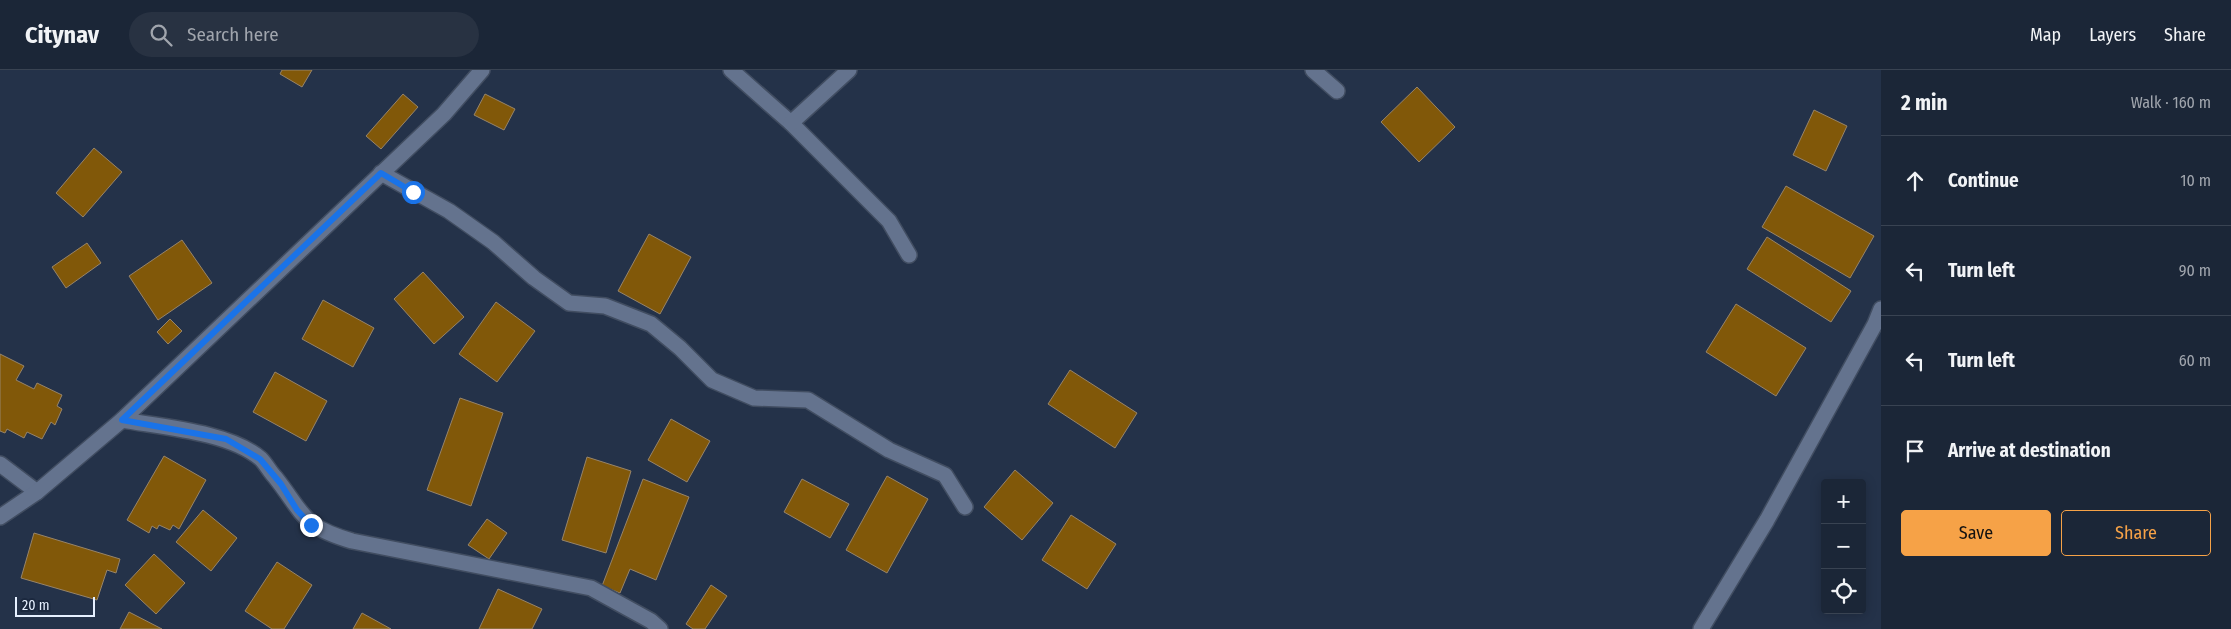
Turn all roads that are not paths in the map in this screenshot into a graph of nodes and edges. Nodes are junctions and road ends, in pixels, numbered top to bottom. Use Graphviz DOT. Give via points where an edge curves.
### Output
graph roads {
  1 [pos="482,70"];
  2 [pos="731,70"];
  3 [pos="849,70"];
  4 [pos="1313,70"];
  5 [pos="1337,92"];
  6 [pos="791,124"];
  7 [pos="381,173"];
  8 [pos="909,256"];
  9 [pos="1881,309"];
  10 [pos="122,420"];
  11 [pos="0,464"];
  12 [pos="37,492"];
  13 [pos="965,507"];
  14 [pos="0,517"];
  15 [pos="660,629"];
  16 [pos="1701,629"];
  1 -- 7 [label="street" via="444,114"];
  2 -- 6 [label="street"];
  3 -- 6 [label="street"];
  4 -- 5 [label="street"];
  6 -- 8 [label="street" via="889,221"];
  7 -- 10 [label="street"];
  7 -- 13 [label="street" via="450,210 569,303 605,306 651,324 712,380 754,398 808,400 889,450 945,475"];
  9 -- 16 [label="street" via="1767,520"];
  10 -- 12 [label="street"];
  10 -- 15 [label="street" via="226,439 260,459 297,510 311,525 328,534 591,588"];
  11 -- 12 [label="street"];
  12 -- 14 [label="street"];
}
